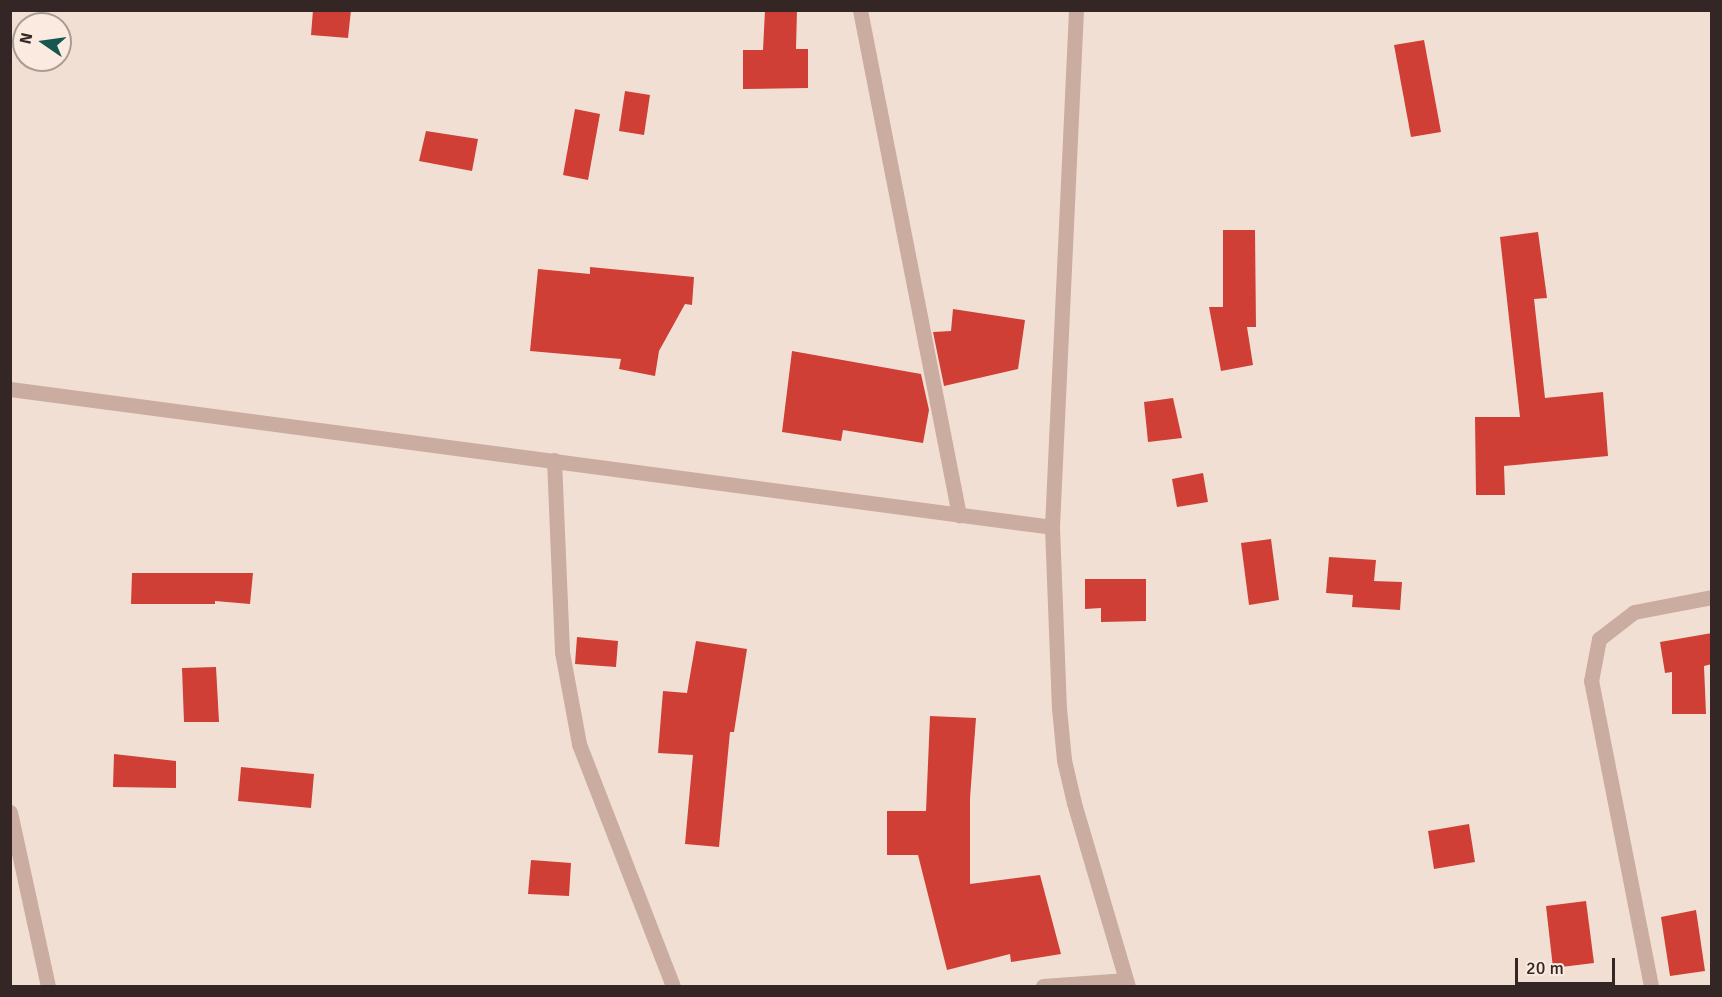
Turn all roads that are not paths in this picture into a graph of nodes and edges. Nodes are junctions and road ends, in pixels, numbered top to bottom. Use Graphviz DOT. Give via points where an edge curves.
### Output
graph roads {
  1 [pos="860,10"];
  2 [pos="1076,10"];
  3 [pos="10,389"];
  4 [pos="554,460"];
  5 [pos="959,515"];
  6 [pos="1052,527"];
  7 [pos="1712,597"];
  8 [pos="10,812"];
  9 [pos="1127,983"];
  10 [pos="48,987"];
  11 [pos="673,987"];
  12 [pos="1043,987"];
  13 [pos="1651,987"];
  1 -- 5 [label="street"];
  2 -- 6 [label="street"];
  3 -- 4 [label="street"];
  4 -- 5 [label="street"];
  4 -- 11 [label="street" via="562,652 579,744"];
  5 -- 6 [label="street"];
  6 -- 9 [label="street" via="1064,760"];
  7 -- 13 [label="street" via="1634,612 1599,639 1591,681"];
  8 -- 10 [label="street"];
  9 -- 12 [label="street"];
}
